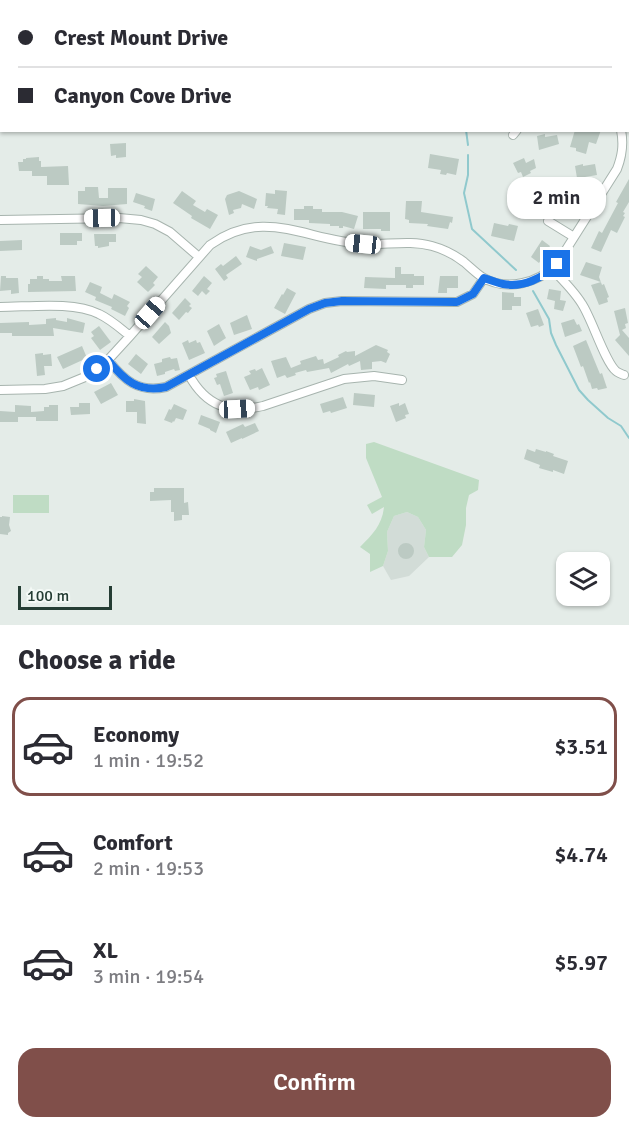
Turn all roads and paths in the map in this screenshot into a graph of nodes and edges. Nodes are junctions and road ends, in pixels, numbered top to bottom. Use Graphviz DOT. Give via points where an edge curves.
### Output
graph roads {
  1 [pos="621,132"];
  2 [pos="626,154"];
  3 [pos="0,220"];
  4 [pos="548,221"];
  5 [pos="573,237"];
  6 [pos="199,257"];
  7 [pos="552,269"];
  8 [pos="484,278"];
  9 [pos="0,307"];
  10 [pos="130,336"];
  11 [pos="108,360"];
  12 [pos="189,375"];
  13 [pos="624,375"];
  14 [pos="402,380"];
  15 [pos="0,390"];
  1 -- 2 [label="street"];
  2 -- 5 [label="street"];
  3 -- 6 [label="street" via="141,220 170,232"];
  4 -- 5 [label="street"];
  5 -- 7 [label="street"];
  6 -- 8 [label="street" via="210,245 237,230 278,226 344,242 435,246"];
  6 -- 10 [label="street"];
  7 -- 8 [label="street" via="524,284"];
  7 -- 13 [label="street" via="582,304 611,365"];
  8 -- 12 [label="street" via="473,294 457,302 325,303"];
  9 -- 10 [label="street" via="78,307 98,313"];
  10 -- 11 [label="street"];
  11 -- 12 [label="street" via="126,380 140,387 166,387"];
  11 -- 15 [label="street" via="85,377 63,386"];
  12 -- 14 [label="street" via="210,401 237,409 263,406 344,379 374,376"];
}
